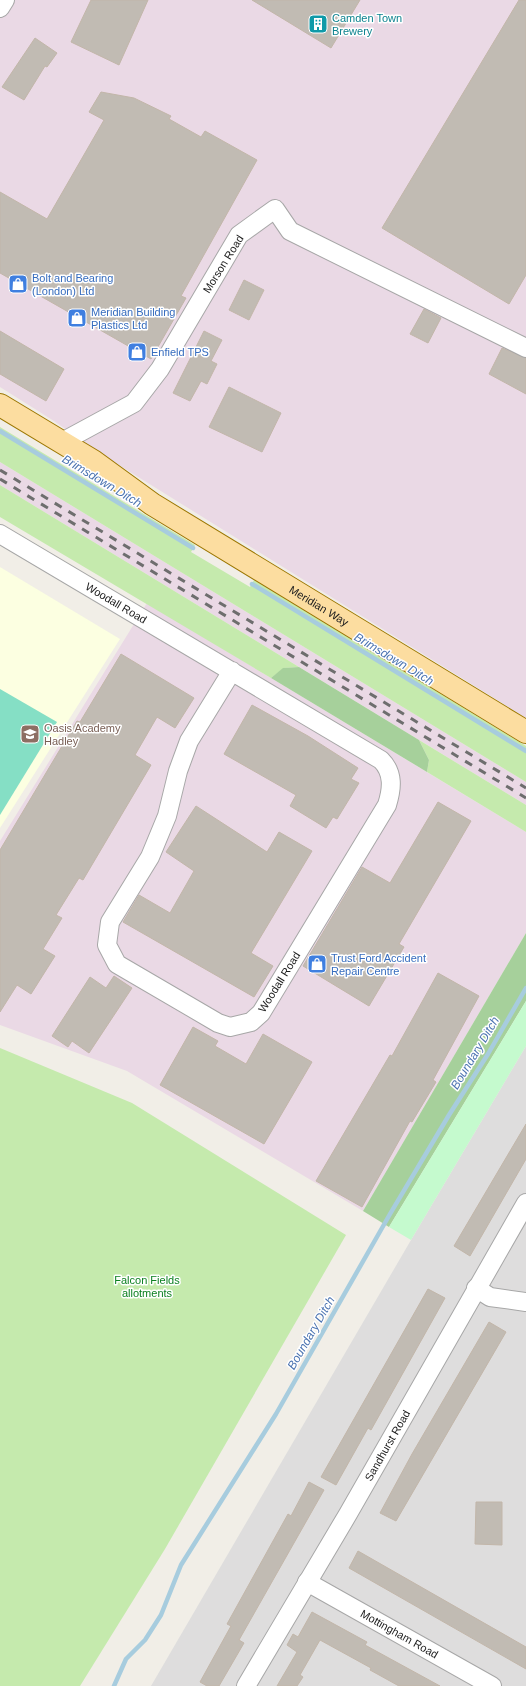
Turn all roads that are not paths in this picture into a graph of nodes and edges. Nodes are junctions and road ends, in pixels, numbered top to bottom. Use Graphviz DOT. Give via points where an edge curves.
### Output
graph roads {
  1 [pos="5,0"];
  2 [pos="0,8"];
  3 [pos="526,348"];
  4 [pos="0,405"];
  5 [pos="0,419"];
  6 [pos="62,442"];
  7 [pos="152,504"];
  8 [pos="0,534"];
  9 [pos="232,671"];
  10 [pos="526,732"];
  11 [pos="526,1203"];
  12 [pos="476,1288"];
  13 [pos="526,1302"];
  14 [pos="307,1582"];
  15 [pos="246,1686"];
  16 [pos="492,1686"];
  1 -- 2 [label="street"];
  3 -- 6 [label="street, Morson Road" via="290,231 275,209 239,235 160,369 134,403"];
  4 -- 6 [label="main road, Meridian Way"];
  5 -- 7 [label="main road, Meridian Way" via="86,472"];
  6 -- 7 [label="main road, Meridian Way"];
  7 -- 10 [label="main road, Meridian Way"];
  8 -- 9 [label="street, Woodall Road"];
  9 -- 9 [label="street, Woodall Road" via="188,741 167,816 150,857 110,922 107,945 117,964 206,1018 230,1027 251,1022 261,1014 387,805 392,788 387,767 381,760"];
  11 -- 12 [label="street, Sandhurst Road"];
  12 -- 13 [label="street" via="490,1297"];
  12 -- 14 [label="street, Sandhurst Road"];
  14 -- 15 [label="street, Sandhurst Road"];
  14 -- 16 [label="street, Mottingham Road"];
}
